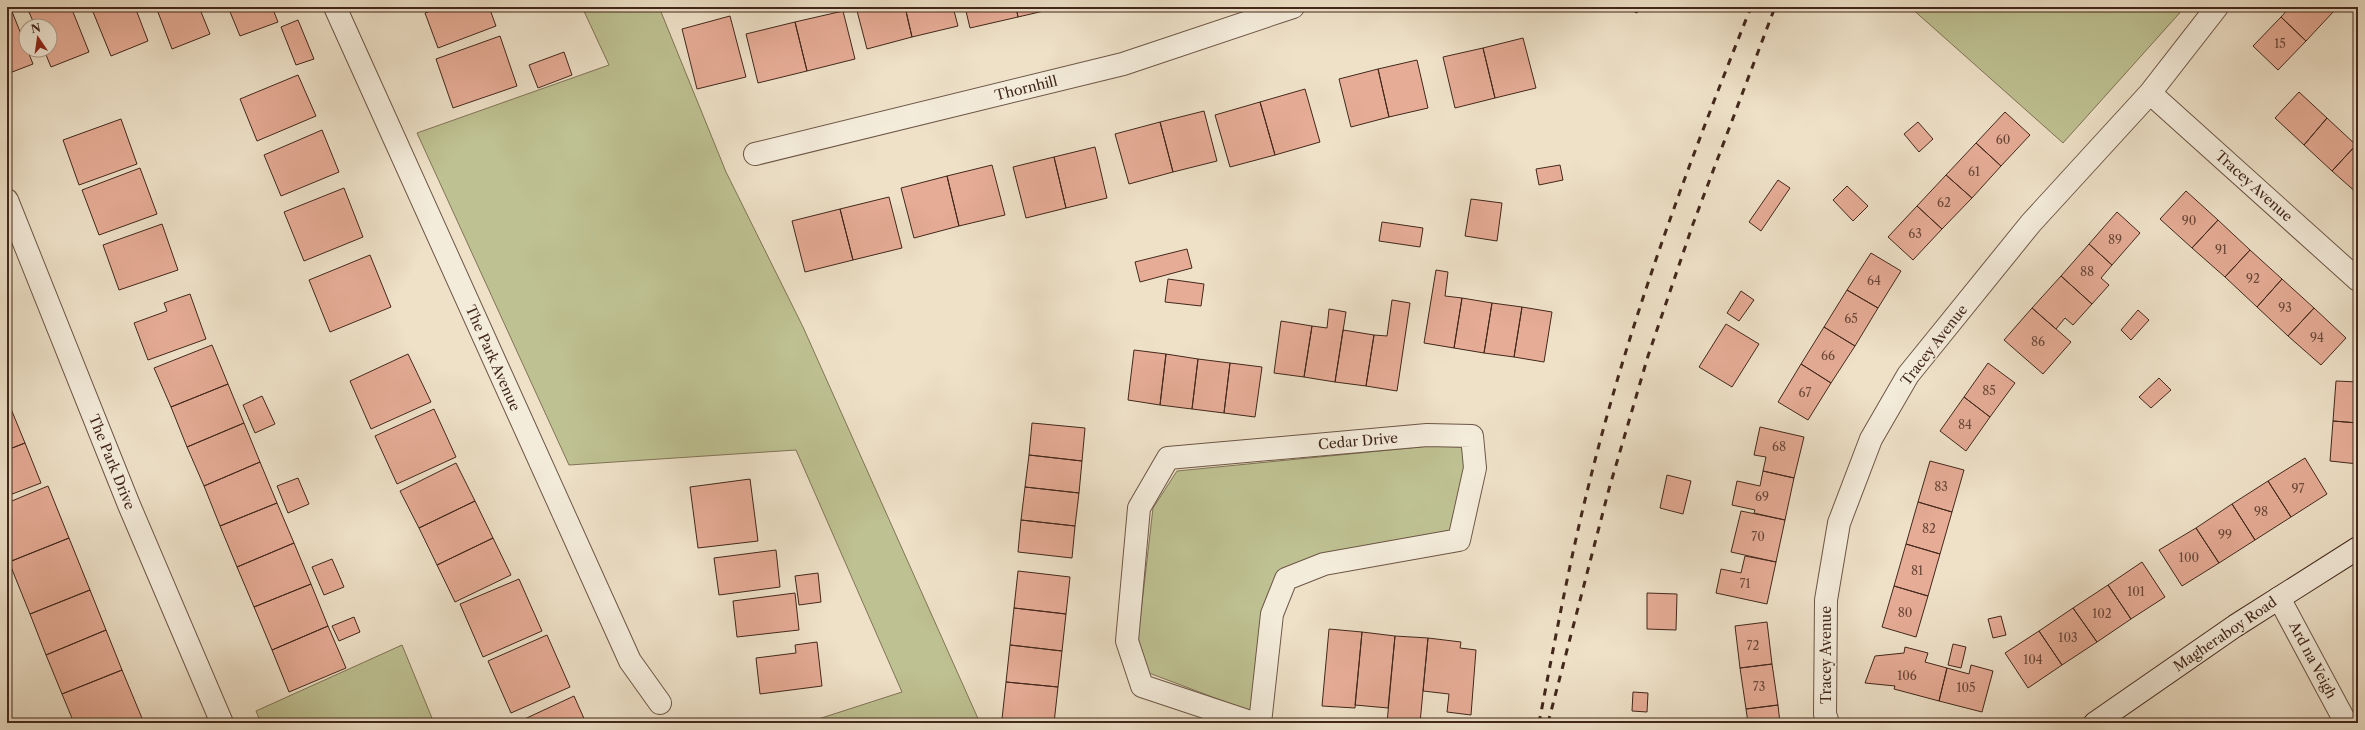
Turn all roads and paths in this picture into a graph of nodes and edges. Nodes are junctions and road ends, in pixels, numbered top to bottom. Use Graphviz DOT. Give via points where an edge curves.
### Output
graph roads {
  1 [pos="335,7"];
  2 [pos="1293,7"];
  3 [pos="2217,7"];
  4 [pos="2150,93"];
  5 [pos="755,154"];
  6 [pos="7,200"];
  7 [pos="2358,280"];
  8 [pos="2358,548"];
  9 [pos="2278,598"];
  10 [pos="660,703"];
  11 [pos="222,723"];
  12 [pos="1253,723"];
  13 [pos="1260,723"];
  14 [pos="1828,723"];
  15 [pos="2095,723"];
  16 [pos="2346,723"];
  1 -- 10 [label="street, The Park Avenue" via="630,661"];
  2 -- 5 [label="street, Thornhill" via="1123,64"];
  3 -- 4 [label="street, Tracey Avenue"];
  4 -- 7 [label="street, Tracey Avenue"];
  4 -- 14 [label="street, Tracey Avenue" via="2030,223 1908,375 1871,439 1839,523 1826,600 1825,714"];
  6 -- 11 [label="street, The Park Drive" via="129,505"];
  8 -- 9 [label="street, Magheraboy Road"];
  9 -- 15 [label="street, Magheraboy Road"];
  9 -- 16 [label="street, Ard na Veigh"];
  12 -- 13 [label="street, Cedar Drive" via="1142,686 1127,641 1139,508 1168,458 1427,435 1472,436 1475,468 1460,540 1324,564 1286,578 1272,614"];
}
